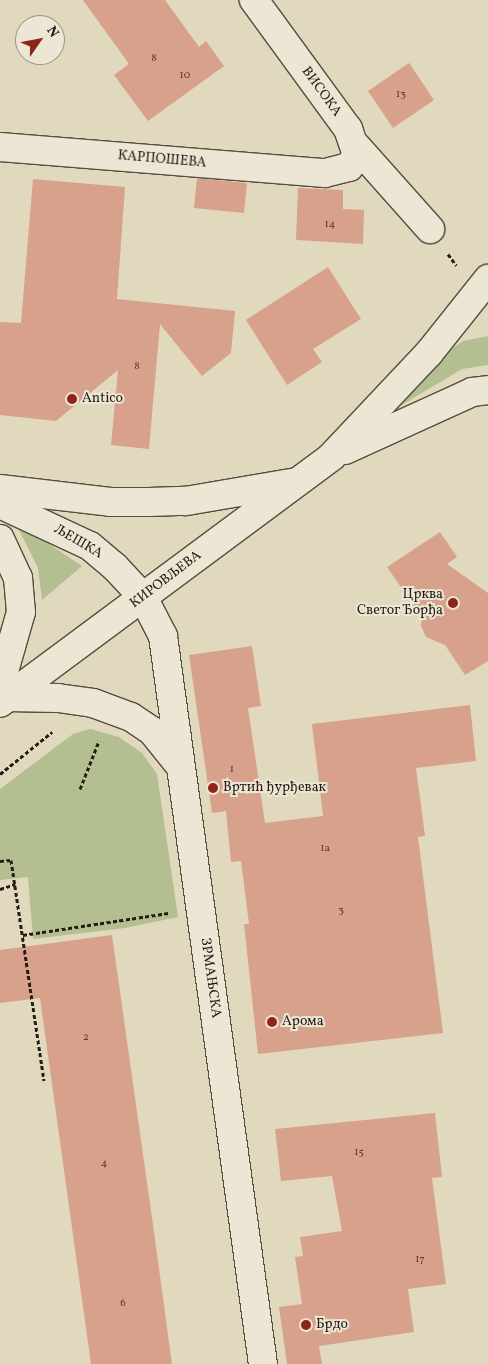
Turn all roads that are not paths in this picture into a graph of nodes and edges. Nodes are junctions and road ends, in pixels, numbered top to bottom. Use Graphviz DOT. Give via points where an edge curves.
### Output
graph roads {
  1 [pos="254,0"];
  2 [pos="0,147"];
  3 [pos="357,147"];
  4 [pos="430,229"];
  5 [pos="488,279"];
  6 [pos="488,390"];
  7 [pos="332,456"];
  8 [pos="295,483"];
  9 [pos="0,489"];
  10 [pos="0,504"];
  11 [pos="0,538"];
  12 [pos="143,597"];
  13 [pos="3,695"];
  14 [pos="180,766"];
  15 [pos="263,1364"];
  1 -- 3 [label="street, ВИСОКА" via="348,129"];
  2 -- 3 [label="street, КАРПОШЕВА" via="325,173 349,167 357,155"];
  3 -- 4 [label="street, ВИСОКА"];
  5 -- 7 [label="street, КИРОВЉЕВА" via="429,353"];
  6 -- 7 [label="street, КИРОВЉЕВА" via="472,392"];
  7 -- 8 [label="street, КИРОВЉЕВА"];
  8 -- 9 [label="street" via="167,502 110,502"];
  8 -- 12 [label="street, КИРОВЉЕВА"];
  10 -- 12 [label="street, ЉЕШКА" via="90,546"];
  11 -- 13 [label="street" via="18,578 21,612"];
  12 -- 13 [label="street, КИРОВЉЕВА"];
  12 -- 14 [label="street, ЗРМАЊСКА" via="163,636"];
  13 -- 14 [label="street" via="93,704 131,718 152,731"];
  14 -- 15 [label="street, ЗРМАЊСКА"];
}
